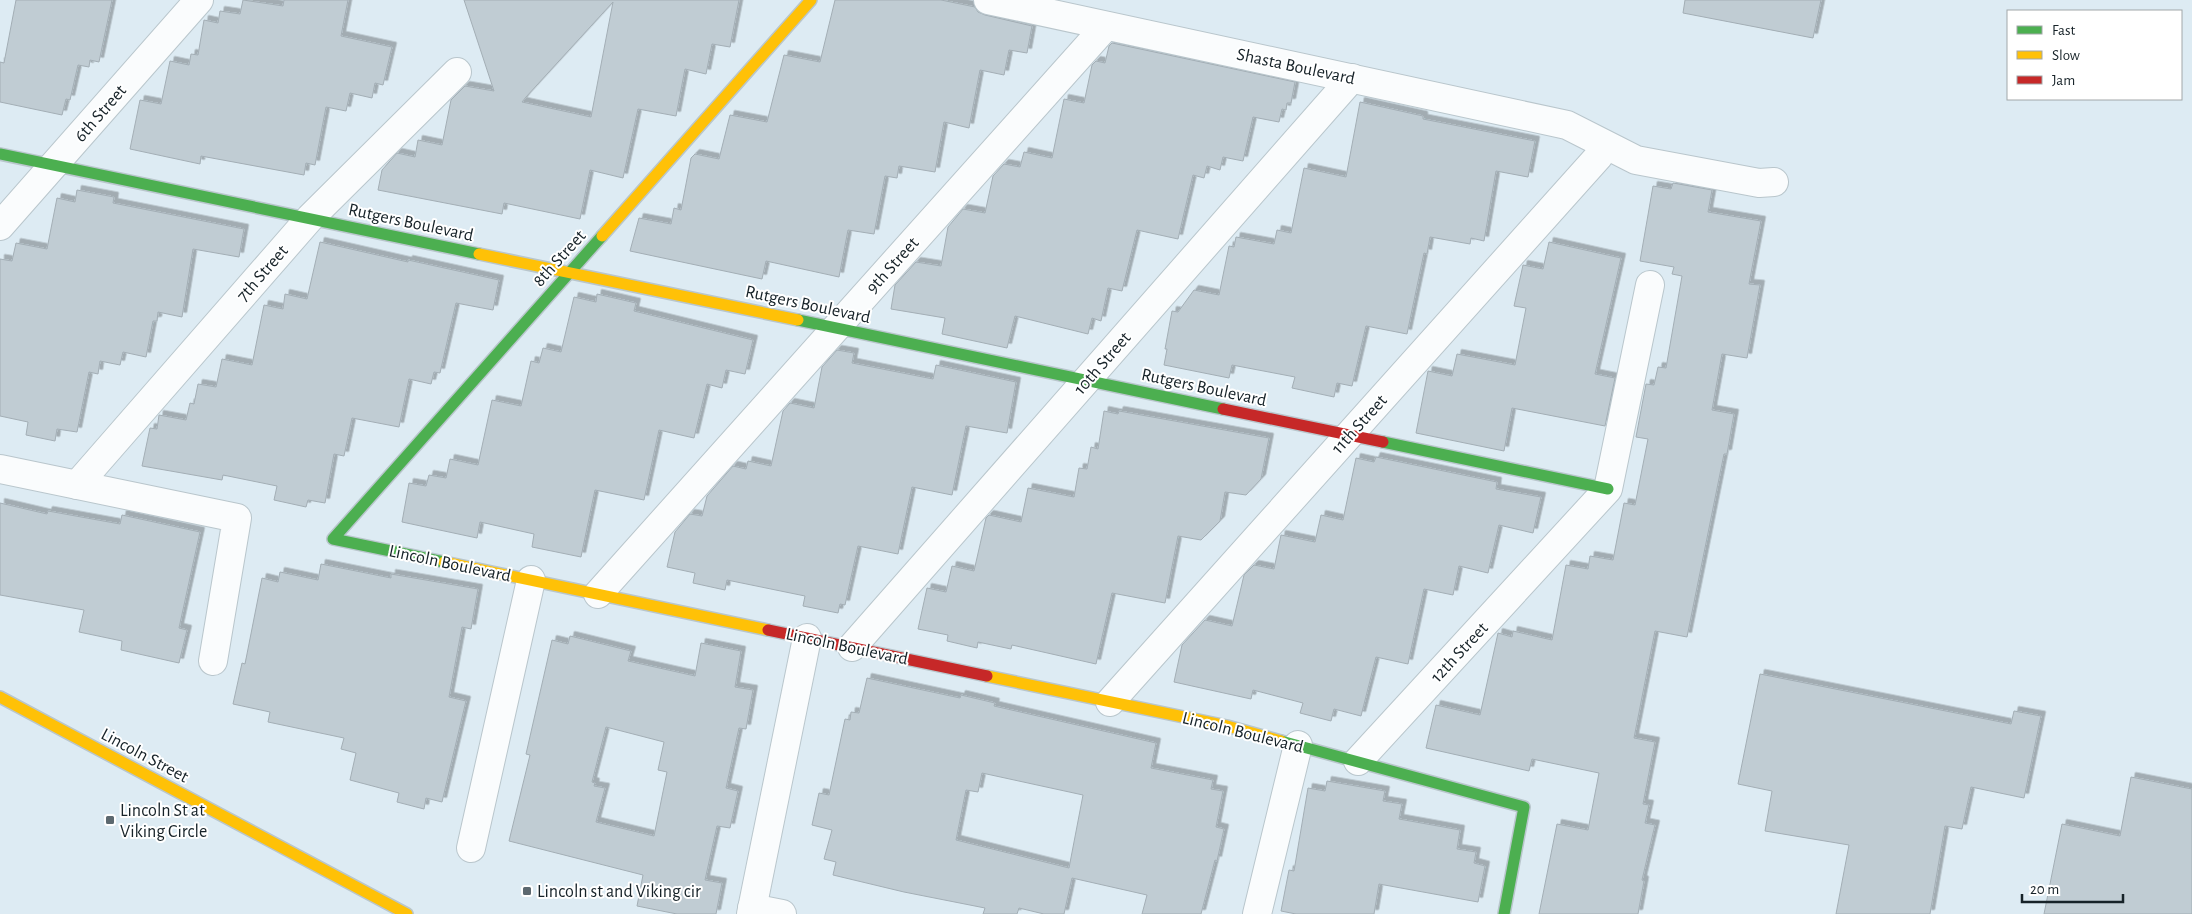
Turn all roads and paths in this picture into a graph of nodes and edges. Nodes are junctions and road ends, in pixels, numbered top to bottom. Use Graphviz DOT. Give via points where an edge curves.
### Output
graph roads {
  1 [pos="200,0"];
  2 [pos="811,0"];
  3 [pos="988,0"];
  4 [pos="1106,26"];
  5 [pos="458,72"];
  6 [pos="1352,78"];
  7 [pos="1601,143"];
  8 [pos="0,154"];
  9 [pos="54,165"];
  10 [pos="1774,182"];
  11 [pos="310,218"];
  12 [pos="0,226"];
  13 [pos="569,272"];
  14 [pos="1650,286"];
  15 [pos="836,328"];
  16 [pos="1087,380"];
  17 [pos="1349,435"];
  18 [pos="0,469"];
  19 [pos="77,485"];
  20 [pos="1608,489"];
  21 [pos="333,539"];
  22 [pos="531,580"];
  23 [pos="598,594"];
  24 [pos="806,638"];
  25 [pos="852,647"];
  26 [pos="213,660"];
  27 [pos="0,697"];
  28 [pos="1110,702"];
  29 [pos="1298,745"];
  30 [pos="1358,761"];
  31 [pos="471,848"];
  32 [pos="751,911"];
  33 [pos="407,914"];
  34 [pos="782,914"];
  35 [pos="1257,914"];
  36 [pos="1504,914"];
  1 -- 9 [label="street, 6th Street"];
  2 -- 13 [label="street, 8th Street"];
  3 -- 4 [label="street, Shasta Boulevard"];
  4 -- 6 [label="street, Shasta Boulevard"];
  4 -- 15 [label="street, 9th Street"];
  5 -- 11 [label="street, 7th Street"];
  6 -- 7 [label="street, Shasta Boulevard" via="1567,125"];
  6 -- 16 [label="street, 10th Street"];
  7 -- 10 [label="street, Shasta Boulevard" via="1636,160 1759,183"];
  7 -- 17 [label="street, 11th Street" via="1599,156"];
  8 -- 9 [label="street, Rutgers Boulevard"];
  9 -- 11 [label="street, Rutgers Boulevard"];
  9 -- 12 [label="street, 6th Street"];
  11 -- 13 [label="street, Rutgers Boulevard"];
  11 -- 19 [label="street, 7th Street"];
  13 -- 15 [label="street, Rutgers Boulevard"];
  13 -- 21 [label="street, 8th Street"];
  14 -- 20 [label="street"];
  15 -- 16 [label="street, Rutgers Boulevard"];
  15 -- 23 [label="street, 9th Street"];
  16 -- 17 [label="street, Rutgers Boulevard"];
  16 -- 25 [label="street, 10th Street"];
  17 -- 20 [label="street, Rutgers Boulevard"];
  17 -- 28 [label="street, 11th Street"];
  18 -- 19 [label="street"];
  19 -- 26 [label="street" via="237,518"];
  20 -- 30 [label="street, 12th Street"];
  21 -- 22 [label="street, Lincoln Boulevard"];
  22 -- 23 [label="street, Lincoln Boulevard"];
  22 -- 31 [label="street"];
  23 -- 24 [label="street, Lincoln Boulevard"];
  24 -- 25 [label="street, Lincoln Boulevard"];
  24 -- 32 [label="street"];
  25 -- 28 [label="street, Lincoln Boulevard"];
  27 -- 33 [label="street, Lincoln Street"];
  28 -- 29 [label="street, Lincoln Boulevard" via="1227,726"];
  29 -- 30 [label="street, Lincoln Boulevard"];
  29 -- 35 [label="street"];
  30 -- 36 [label="street" via="1524,807"];
  32 -- 34 [label="street"];
}
